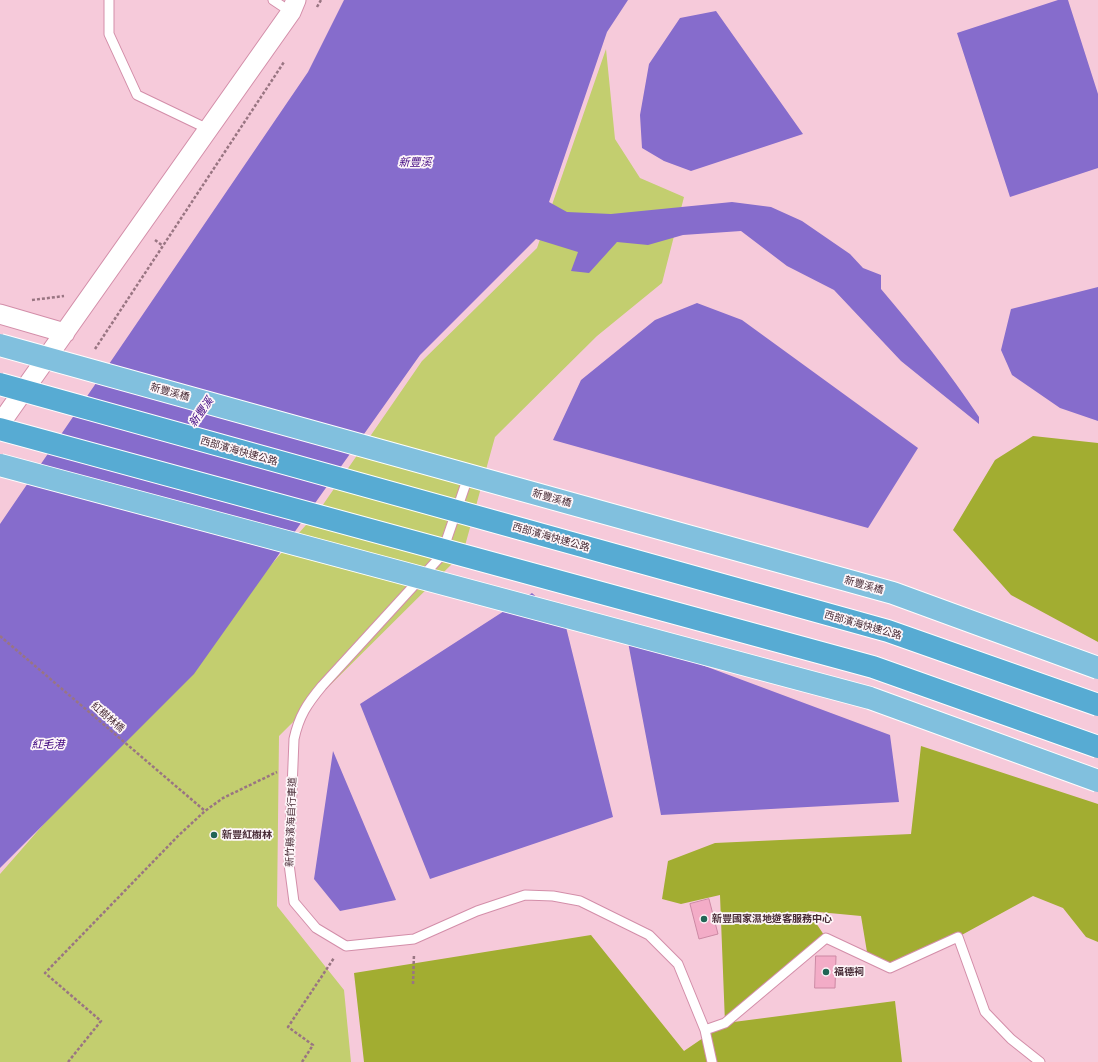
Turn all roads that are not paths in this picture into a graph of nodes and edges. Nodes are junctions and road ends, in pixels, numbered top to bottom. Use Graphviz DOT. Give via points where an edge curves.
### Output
graph roads {
  1 [pos="108,0"];
  2 [pos="273,0"];
  3 [pos="293,6"];
  4 [pos="208,129"];
  5 [pos="0,314"];
  6 [pos="65,333"];
  7 [pos="0,345"];
  8 [pos="0,384"];
  9 [pos="0,424"];
  10 [pos="0,429"];
  11 [pos="0,465"];
  12 [pos="466,483"];
  13 [pos="1098,668"];
  14 [pos="1098,705"];
  15 [pos="1098,747"];
  16 [pos="1098,781"];
  17 [pos="705,1030"];
  18 [pos="712,1062"];
  19 [pos="1040,1062"];
  1 -- 4 [label="lane" via="109,34 137,95"];
  2 -- 3 [label="lane"];
  3 -- 4 [label="street"];
  4 -- 6 [label="street"];
  5 -- 6 [label="street"];
  6 -- 9 [label="street"];
  7 -- 13 [label="main road, 新豐溪橋, bridge" via="893,593"];
  8 -- 14 [label="highway, 西部濱海快速公路, bridge" via="888,631"];
  10 -- 15 [label="highway, bridge" via="873,667"];
  11 -- 16 [label="main road, bridge" via="870,698"];
  12 -- 17 [label="lane, 新竹縣濱海自行車道" via="441,556 306,704 298,721 294,739 289,864 294,902 316,928 346,946 414,940 477,911 525,895 553,896 580,901 649,935 678,964"];
  17 -- 18 [label="lane, 新竹縣濱海自行車道"];
  17 -- 19 [label="lane" via="725,1023 826,938 890,968 958,937 985,1012 1011,1039"];
}
